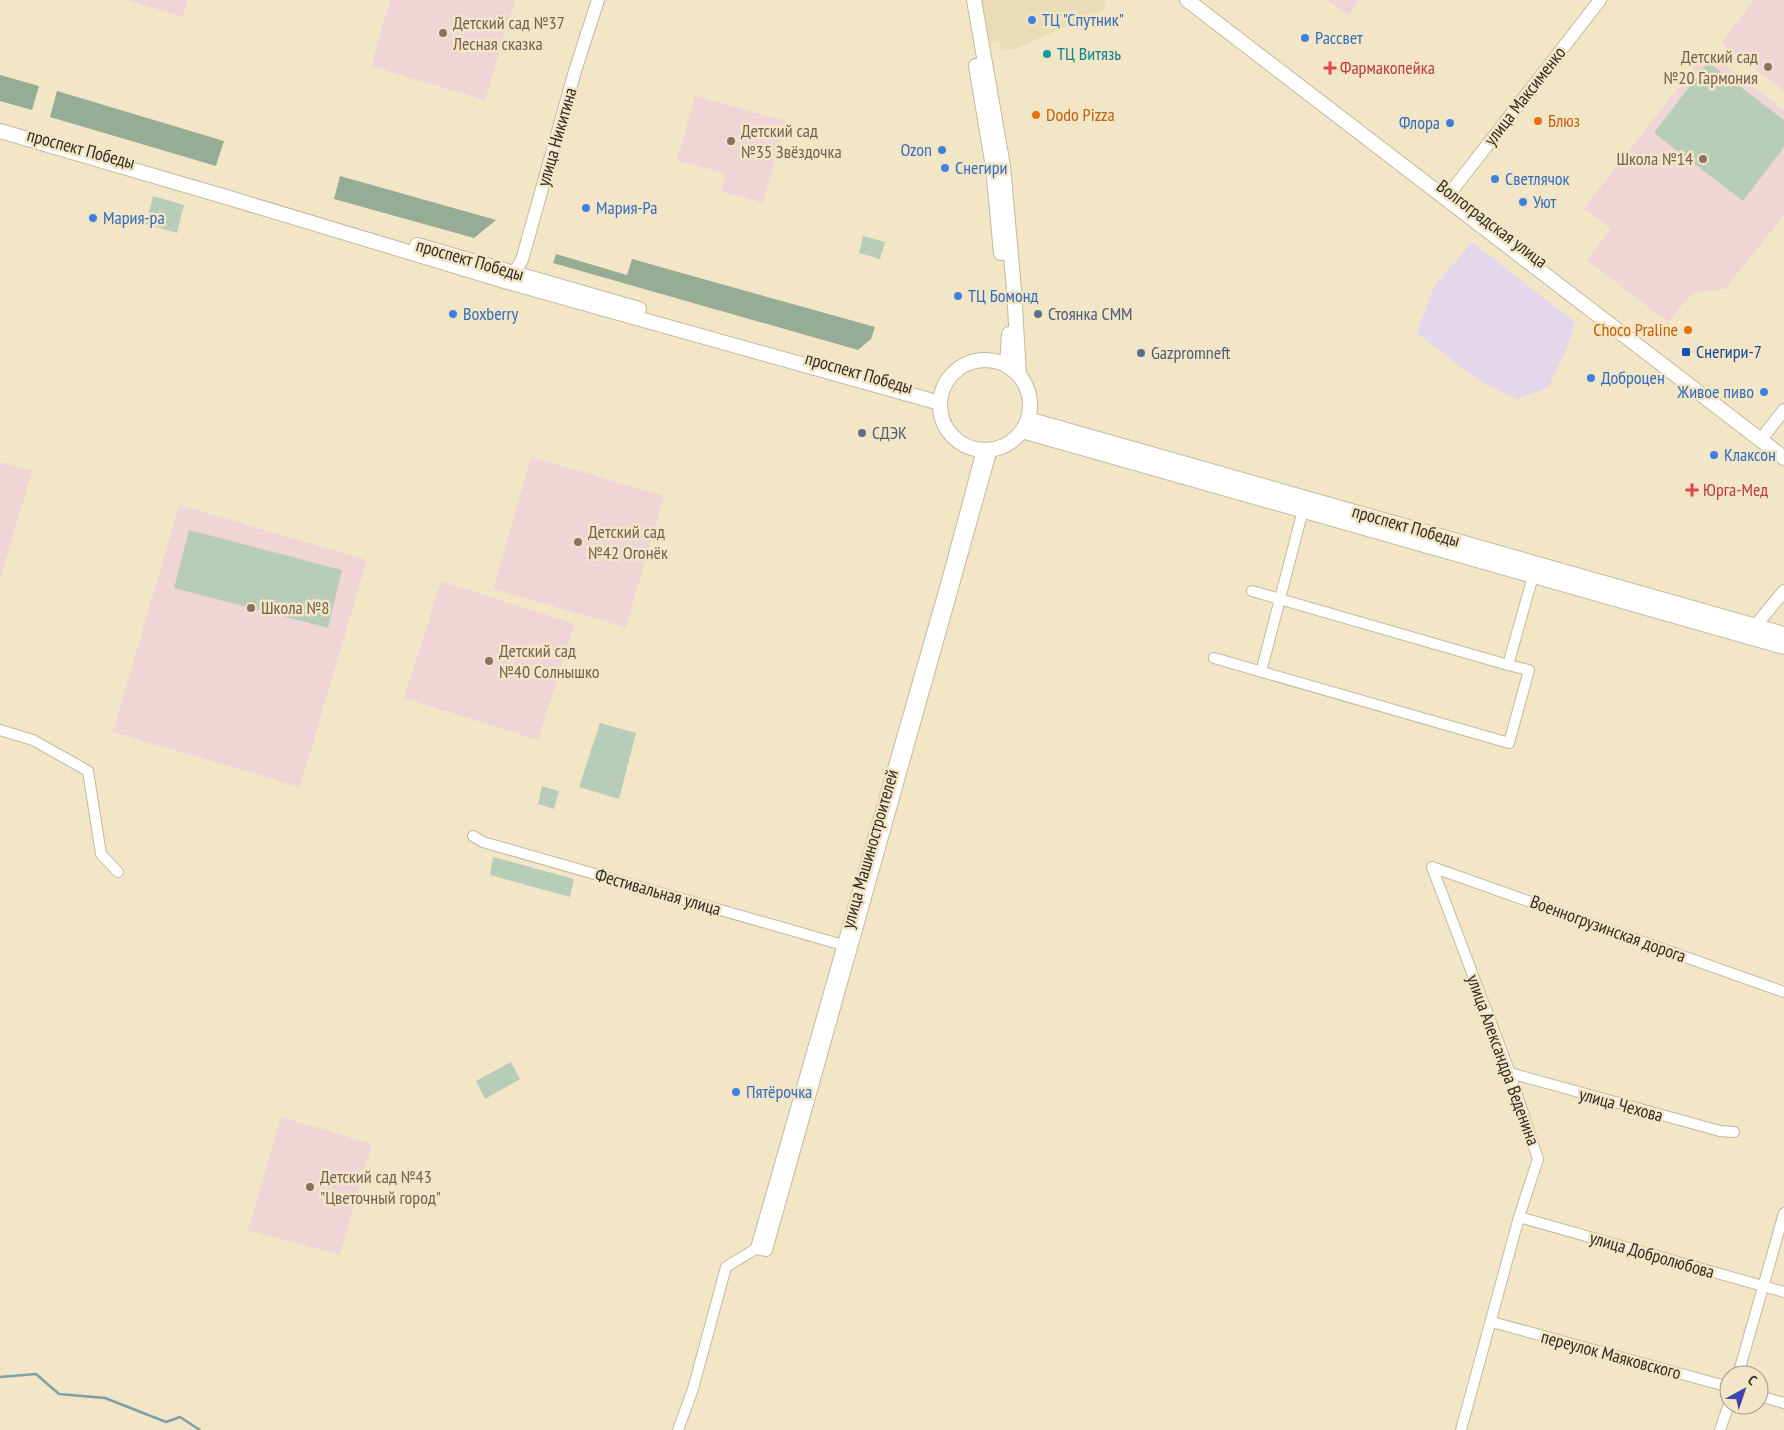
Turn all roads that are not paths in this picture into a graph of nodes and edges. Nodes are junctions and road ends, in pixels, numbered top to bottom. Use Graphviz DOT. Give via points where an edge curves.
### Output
graph roads {
  1 [pos="598,0"];
  2 [pos="967,0"];
  3 [pos="974,0"];
  4 [pos="1187,0"];
  5 [pos="1201,0"];
  6 [pos="1600,0"];
  7 [pos="0,126"];
  8 [pos="0,131"];
  9 [pos="1447,190"];
  10 [pos="514,273"];
  11 [pos="1007,365"];
  12 [pos="1019,375"];
  13 [pos="940,400"];
  14 [pos="1784,410"];
  15 [pos="1025,425"];
  16 [pos="1766,433"];
  17 [pos="1784,447"];
  18 [pos="987,450"];
  19 [pos="1784,458"];
  20 [pos="1303,510"];
  21 [pos="1535,570"];
  22 [pos="1252,591"];
  23 [pos="1784,591"];
  24 [pos="1280,599"];
  25 [pos="1755,632"];
  26 [pos="1784,634"];
  27 [pos="1784,647"];
  28 [pos="1214,658"];
  29 [pos="1508,665"];
  30 [pos="1261,672"];
  31 [pos="0,730"];
  32 [pos="473,836"];
  33 [pos="1432,867"];
  34 [pos="118,872"];
  35 [pos="843,945"];
  36 [pos="1784,992"];
  37 [pos="1510,1073"];
  38 [pos="1734,1132"];
  39 [pos="1784,1213"];
  40 [pos="1519,1217"];
  41 [pos="757,1248"];
  42 [pos="1764,1287"];
  43 [pos="1784,1292"];
  44 [pos="1492,1322"];
  45 [pos="1741,1365"];
  46 [pos="1719,1384"];
  47 [pos="1769,1398"];
  48 [pos="1784,1402"];
  49 [pos="1725,1415"];
  50 [pos="678,1430"];
  51 [pos="1461,1430"];
  52 [pos="1720,1430"];
  1 -- 10 [label="street, улица Никитина" via="522,260"];
  2 -- 11 [label="main road" via="993,167 1010,323"];
  3 -- 12 [label="main road" via="1003,166"];
  4 -- 19 [label="main road"];
  5 -- 9 [label="main road, Волгоградская улица"];
  6 -- 9 [label="street, улица Максименко"];
  7 -- 10 [label="main road, проспект Победы"];
  8 -- 13 [label="main road" via="508,282"];
  9 -- 16 [label="main road, Волгоградская улица"];
  10 -- 13 [label="main road, проспект Победы"];
  11 -- 12 [label="main road"];
  11 -- 13 [label="main road" via="979,359 965,363 949,378"];
  12 -- 15 [label="main road" via="1027,388 1030,403"];
  13 -- 18 [label="main road" via="943,422 949,433 970,448"];
  14 -- 16 [label="street"];
  15 -- 18 [label="main road" via="1013,440"];
  15 -- 20 [label="main road"];
  15 -- 21 [label="main road, проспект Победы"];
  16 -- 17 [label="main road, Волгоградская улица"];
  18 -- 35 [label="street, улица Машиностроителей"];
  18 -- 41 [label="street" via="766,1250"];
  20 -- 21 [label="main road"];
  20 -- 24 [label="street"];
  21 -- 25 [label="main road, проспект Победы"];
  21 -- 29 [label="street"];
  22 -- 24 [label="street"];
  23 -- 25 [label="street"];
  24 -- 29 [label="street"];
  24 -- 30 [label="street"];
  25 -- 26 [label="main road, проспект Победы"];
  25 -- 27 [label="main road"];
  28 -- 30 [label="street"];
  29 -- 30 [label="street" via="1529,670 1509,743"];
  31 -- 34 [label="street" via="33,740 88,771 101,854"];
  32 -- 35 [label="street, Фестивальная улица" via="483,842"];
  33 -- 36 [label="street, Военногрузинская дорога"];
  33 -- 37 [label="street, улица Александра Веденина"];
  35 -- 41 [label="street, улица Машиностроителей"];
  37 -- 38 [label="street, улица Чехова" via="1627,1107"];
  37 -- 40 [label="street, улица Александра Веденина" via="1538,1159"];
  39 -- 42 [label="street"];
  40 -- 42 [label="street, улица Добролюбова"];
  40 -- 44 [label="street, улица Александра Веденина"];
  41 -- 50 [label="street" via="726,1267 693,1389"];
  42 -- 43 [label="street, улица Добролюбова"];
  42 -- 45 [label="street"];
  44 -- 46 [label="street, переулок Маяковского"];
  44 -- 51 [label="street, улица Александра Веденина"];
  47 -- 48 [label="street"];
  49 -- 52 [label="street"];
}
